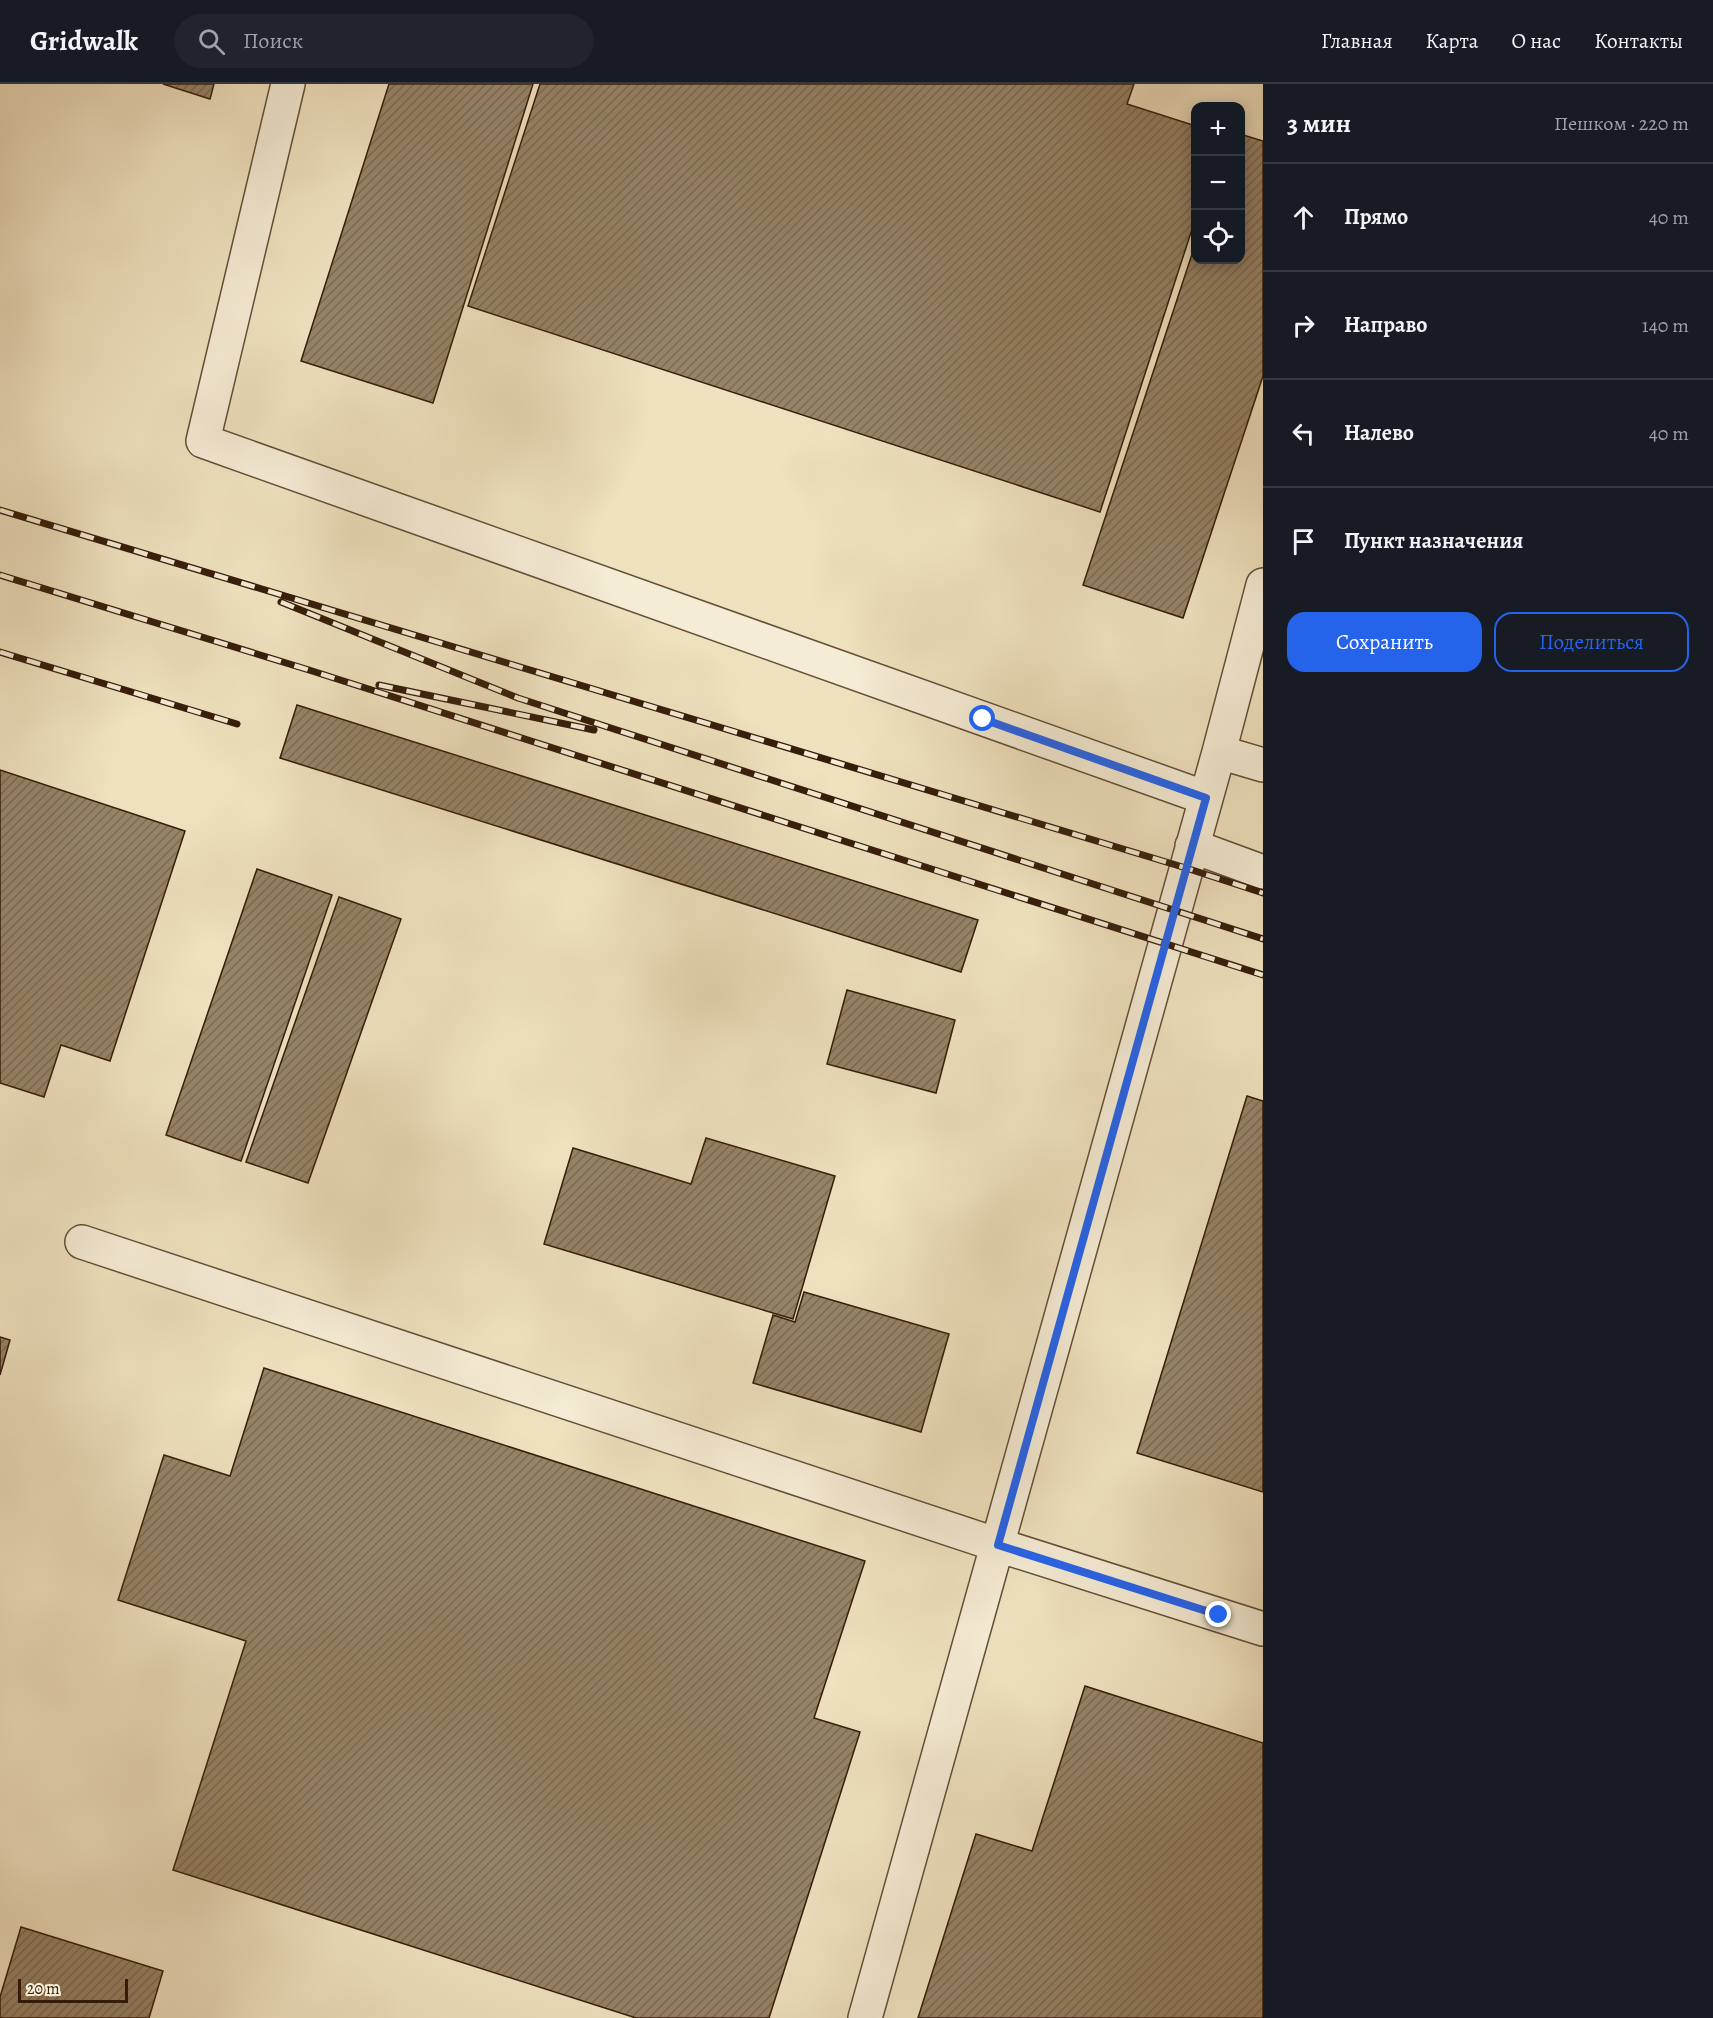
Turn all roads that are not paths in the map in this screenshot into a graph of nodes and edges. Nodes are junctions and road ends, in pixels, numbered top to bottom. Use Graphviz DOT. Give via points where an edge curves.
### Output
graph roads {
  1 [pos="288,84"];
  2 [pos="1263,585"];
  3 [pos="1219,753"];
  4 [pos="1263,765"];
  5 [pos="1206,798"];
  6 [pos="1192,846"];
  7 [pos="1263,872"];
  8 [pos="82,1242"];
  9 [pos="998,1545"];
  10 [pos="1263,1629"];
  11 [pos="865,2018"];
  1 -- 5 [label="lane" via="203,441"];
  2 -- 3 [label="lane"];
  3 -- 4 [label="lane"];
  3 -- 5 [label="lane"];
  5 -- 6 [label="lane"];
  6 -- 7 [label="lane"];
  6 -- 9 [label="lane"];
  8 -- 9 [label="lane"];
  9 -- 10 [label="lane"];
  9 -- 11 [label="lane"];
}
